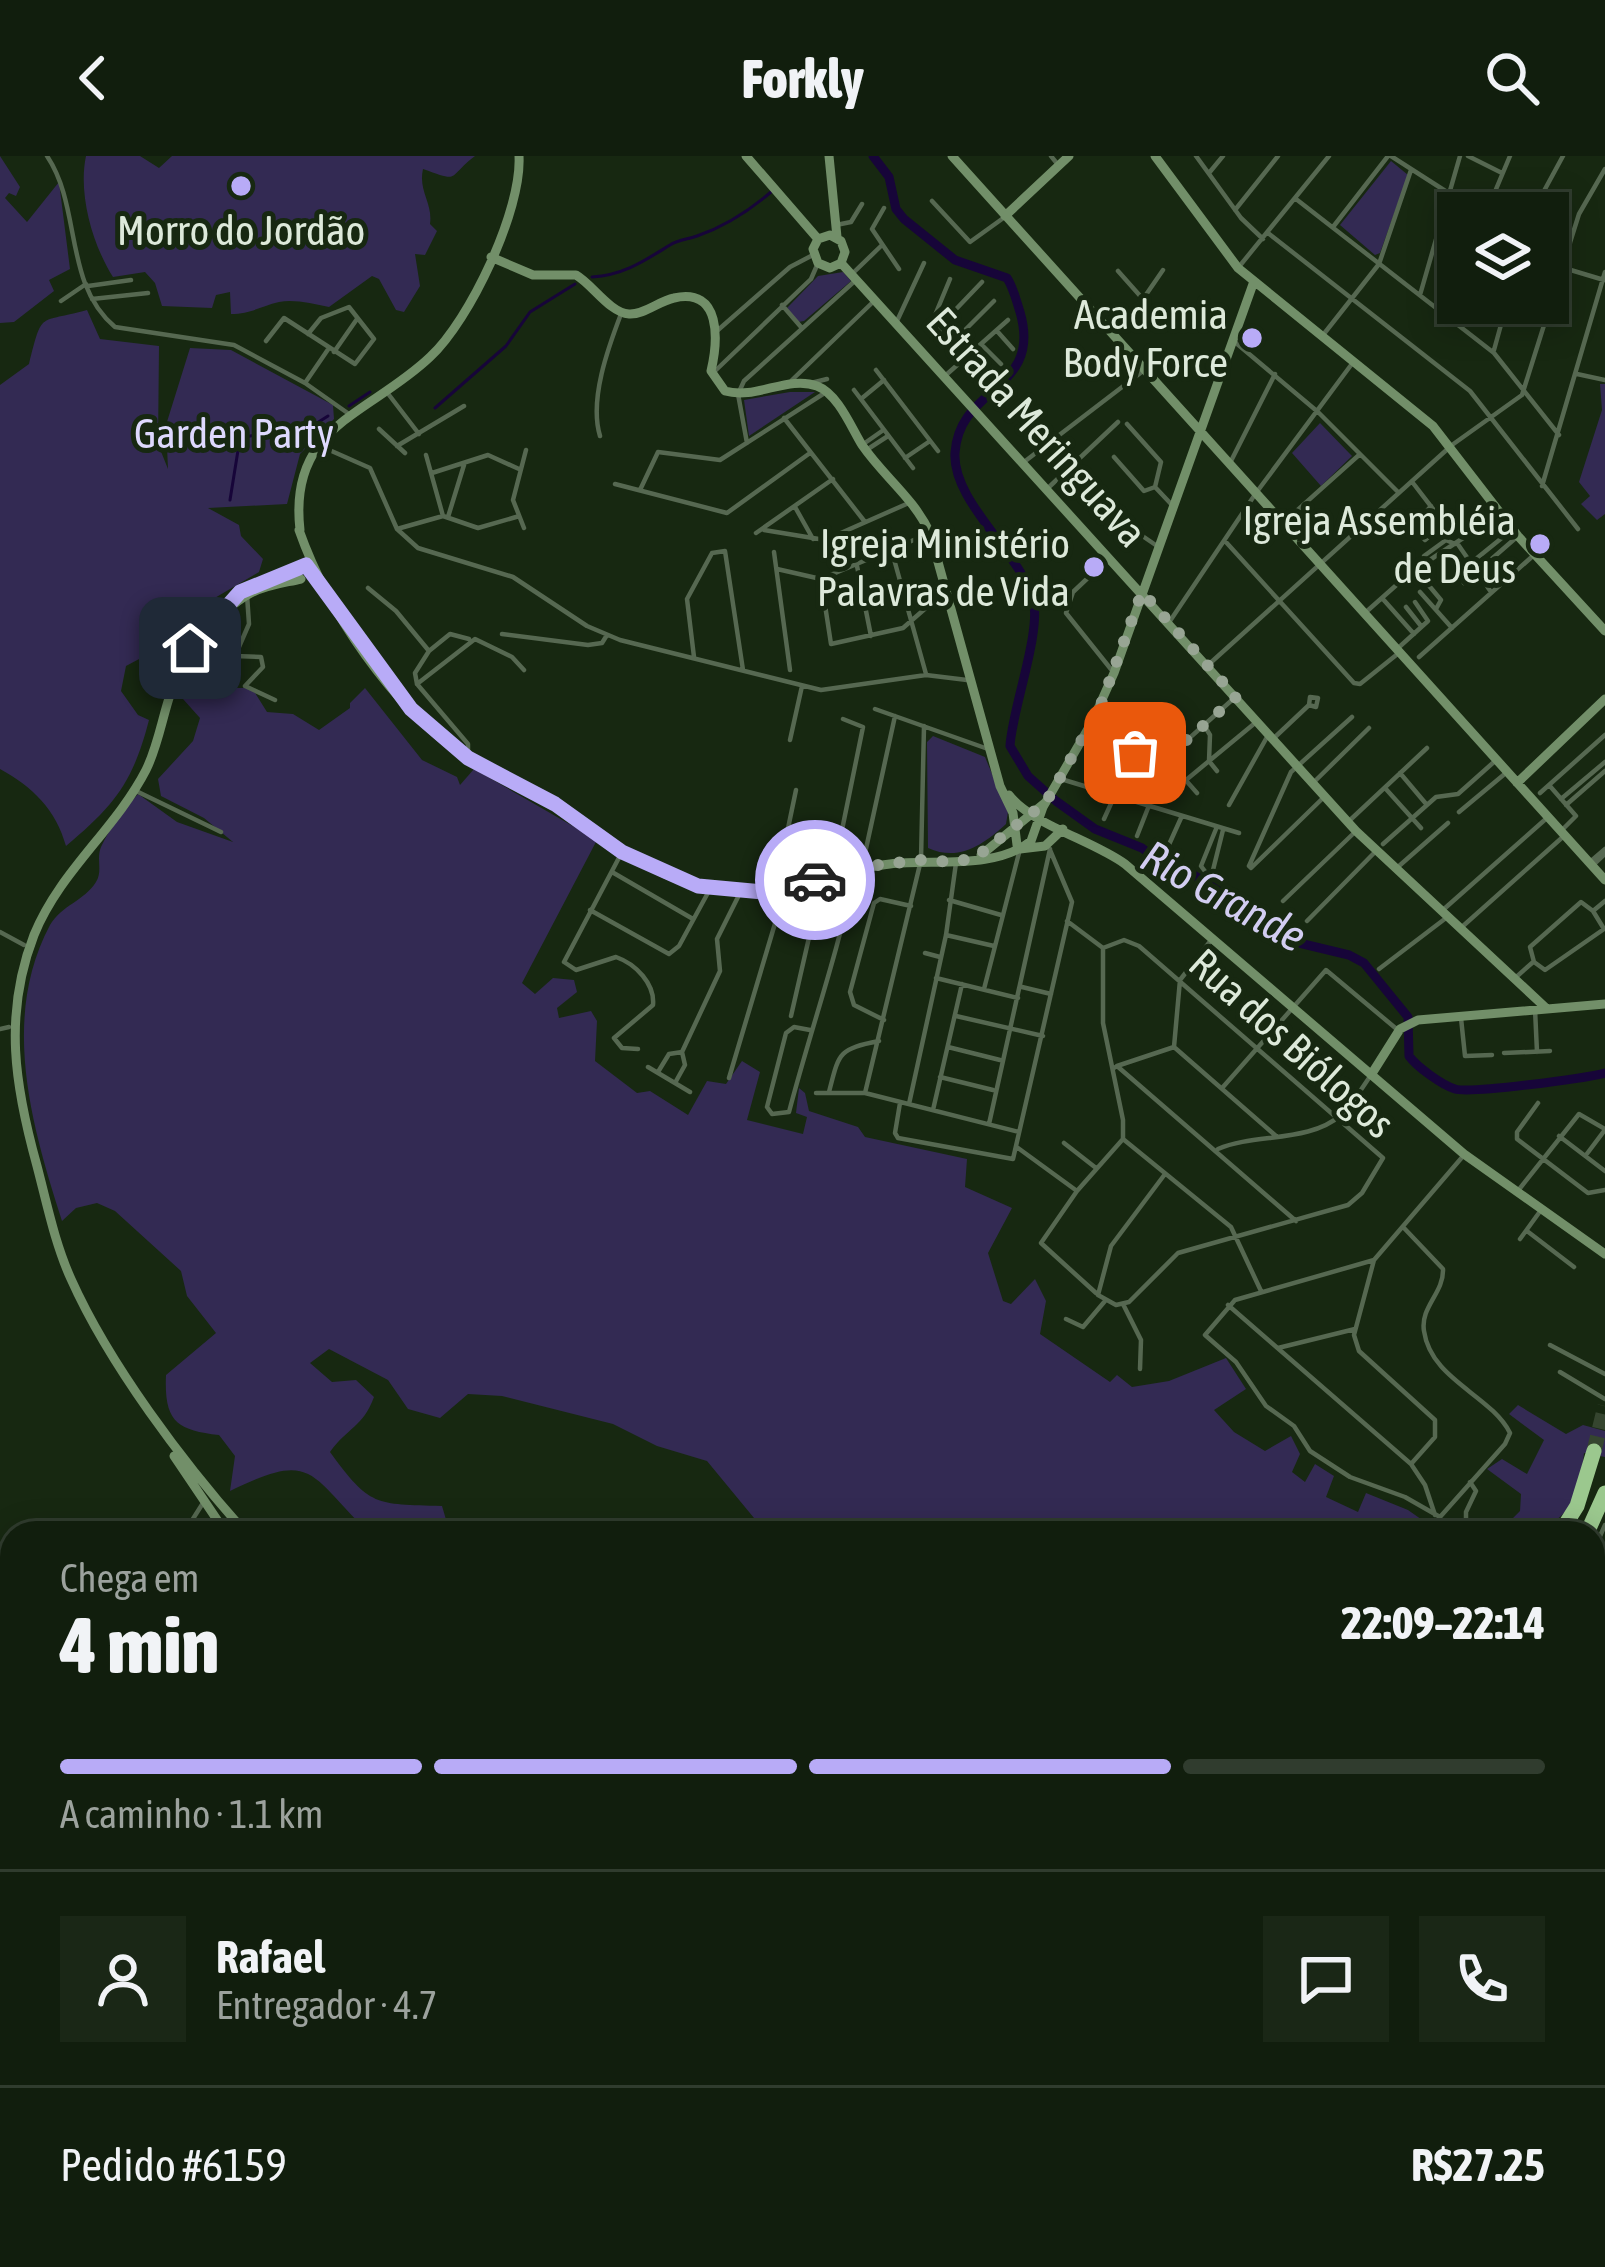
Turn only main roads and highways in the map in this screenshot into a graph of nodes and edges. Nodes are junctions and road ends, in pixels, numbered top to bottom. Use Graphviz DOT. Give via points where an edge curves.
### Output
graph roads {
  1 [pos="1594,1451"];
  2 [pos="1568,1521"];
  1 -- 2 [label="highway"];
}
